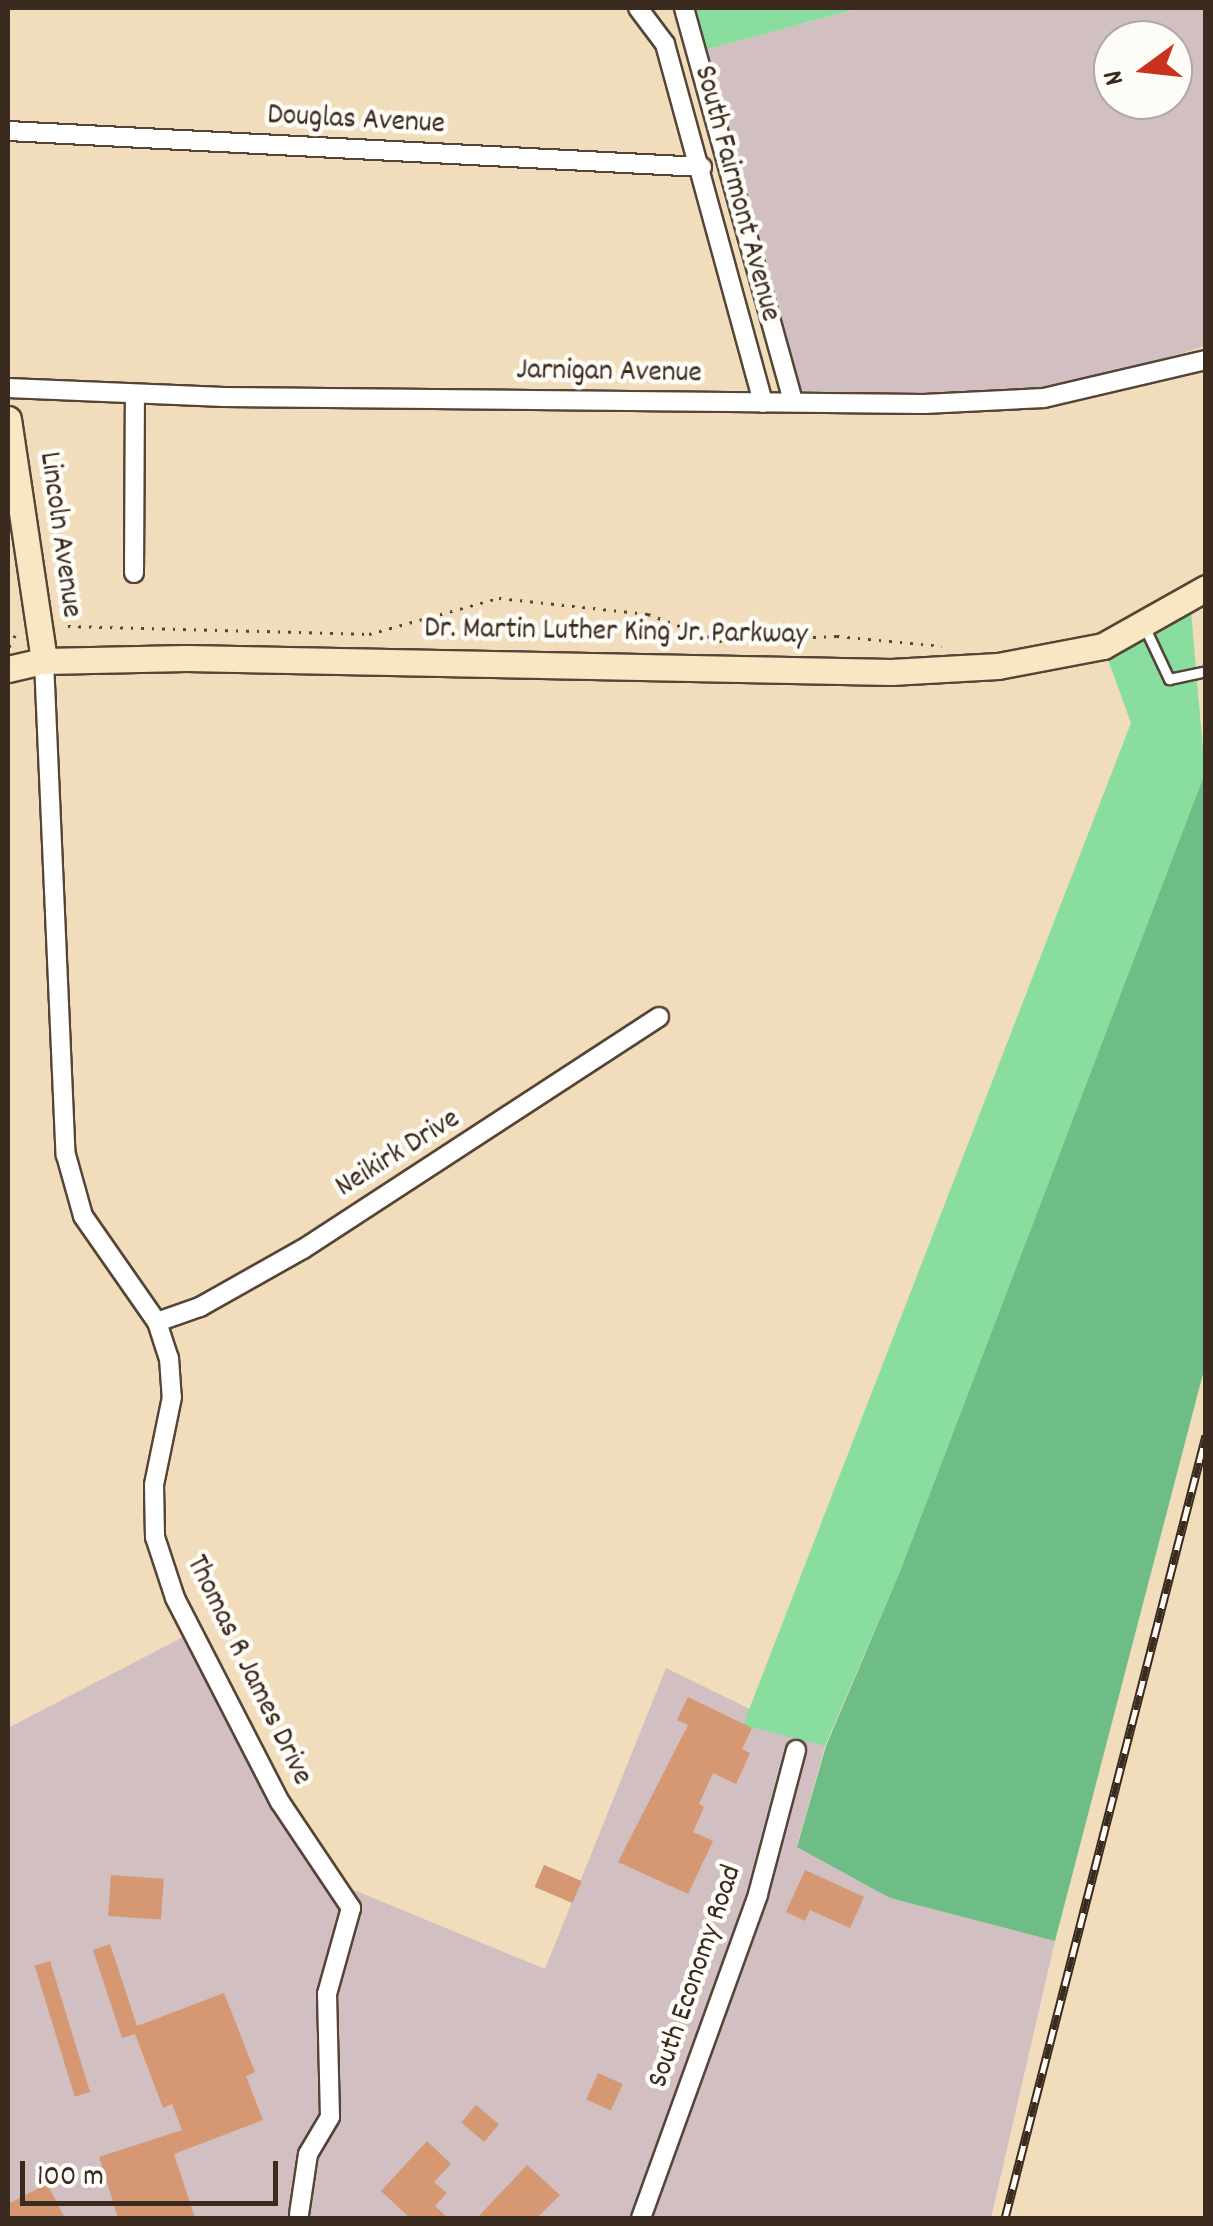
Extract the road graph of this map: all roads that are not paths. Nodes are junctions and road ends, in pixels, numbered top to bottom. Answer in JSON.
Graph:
{"nodes":[{"id":1,"x":638,"y":8,"type":"edge"},
{"id":2,"x":684,"y":8,"type":"edge"},
{"id":3,"x":8,"y":131,"type":"edge"},
{"id":4,"x":702,"y":168,"type":"junction"},
{"id":5,"x":1206,"y":360,"type":"edge"},
{"id":6,"x":8,"y":388,"type":"edge"},
{"id":7,"x":135,"y":395,"type":"junction"},
{"id":8,"x":793,"y":402,"type":"junction"},
{"id":9,"x":763,"y":403,"type":"junction"},
{"id":10,"x":8,"y":419,"type":"edge"},
{"id":11,"x":134,"y":573,"type":"dead end"},
{"id":12,"x":1206,"y":588,"type":"edge"},
{"id":13,"x":1144,"y":625,"type":"junction"},
{"id":14,"x":44,"y":661,"type":"junction"},
{"id":15,"x":8,"y":670,"type":"edge"},
{"id":16,"x":1206,"y":671,"type":"edge"},
{"id":17,"x":659,"y":1017,"type":"dead end"},
{"id":18,"x":158,"y":1322,"type":"junction"},
{"id":19,"x":796,"y":1750,"type":"dead end"},
{"id":20,"x":297,"y":2217,"type":"edge"},
{"id":21,"x":641,"y":2218,"type":"edge"}],
"edges":[{"from":1,"to":4,"type":"street","name":"South Fairmont Avenue"},
{"from":2,"to":8,"type":"street"},
{"from":3,"to":4,"type":"street","name":"Douglas Avenue"},
{"from":4,"to":9,"type":"street","name":"South Fairmont Avenue"},
{"from":5,"to":8,"type":"street","name":"Jarnigan Avenue"},
{"from":6,"to":7,"type":"street","name":"Jarnigan Avenue"},
{"from":7,"to":9,"type":"street","name":"Jarnigan Avenue"},
{"from":7,"to":11,"type":"street"},
{"from":8,"to":9,"type":"street","name":"Jarnigan Avenue"},
{"from":10,"to":14,"type":"main road","name":"Lincoln Avenue"},
{"from":12,"to":13,"type":"main road","name":"Dr. Martin Luther King Jr. Parkway"},
{"from":13,"to":14,"type":"main road","name":"Dr. Martin Luther King Jr. Parkway"},
{"from":13,"to":16,"type":"lane"},
{"from":14,"to":15,"type":"main road","name":"Dr. Martin Luther King Jr. Parkway"},
{"from":14,"to":18,"type":"street","name":"Thomas R James Drive"},
{"from":17,"to":18,"type":"street","name":"Neikirk Drive"},
{"from":18,"to":20,"type":"street","name":"Thomas R James Drive"},
{"from":19,"to":21,"type":"street","name":"South Economy Road"}]}
